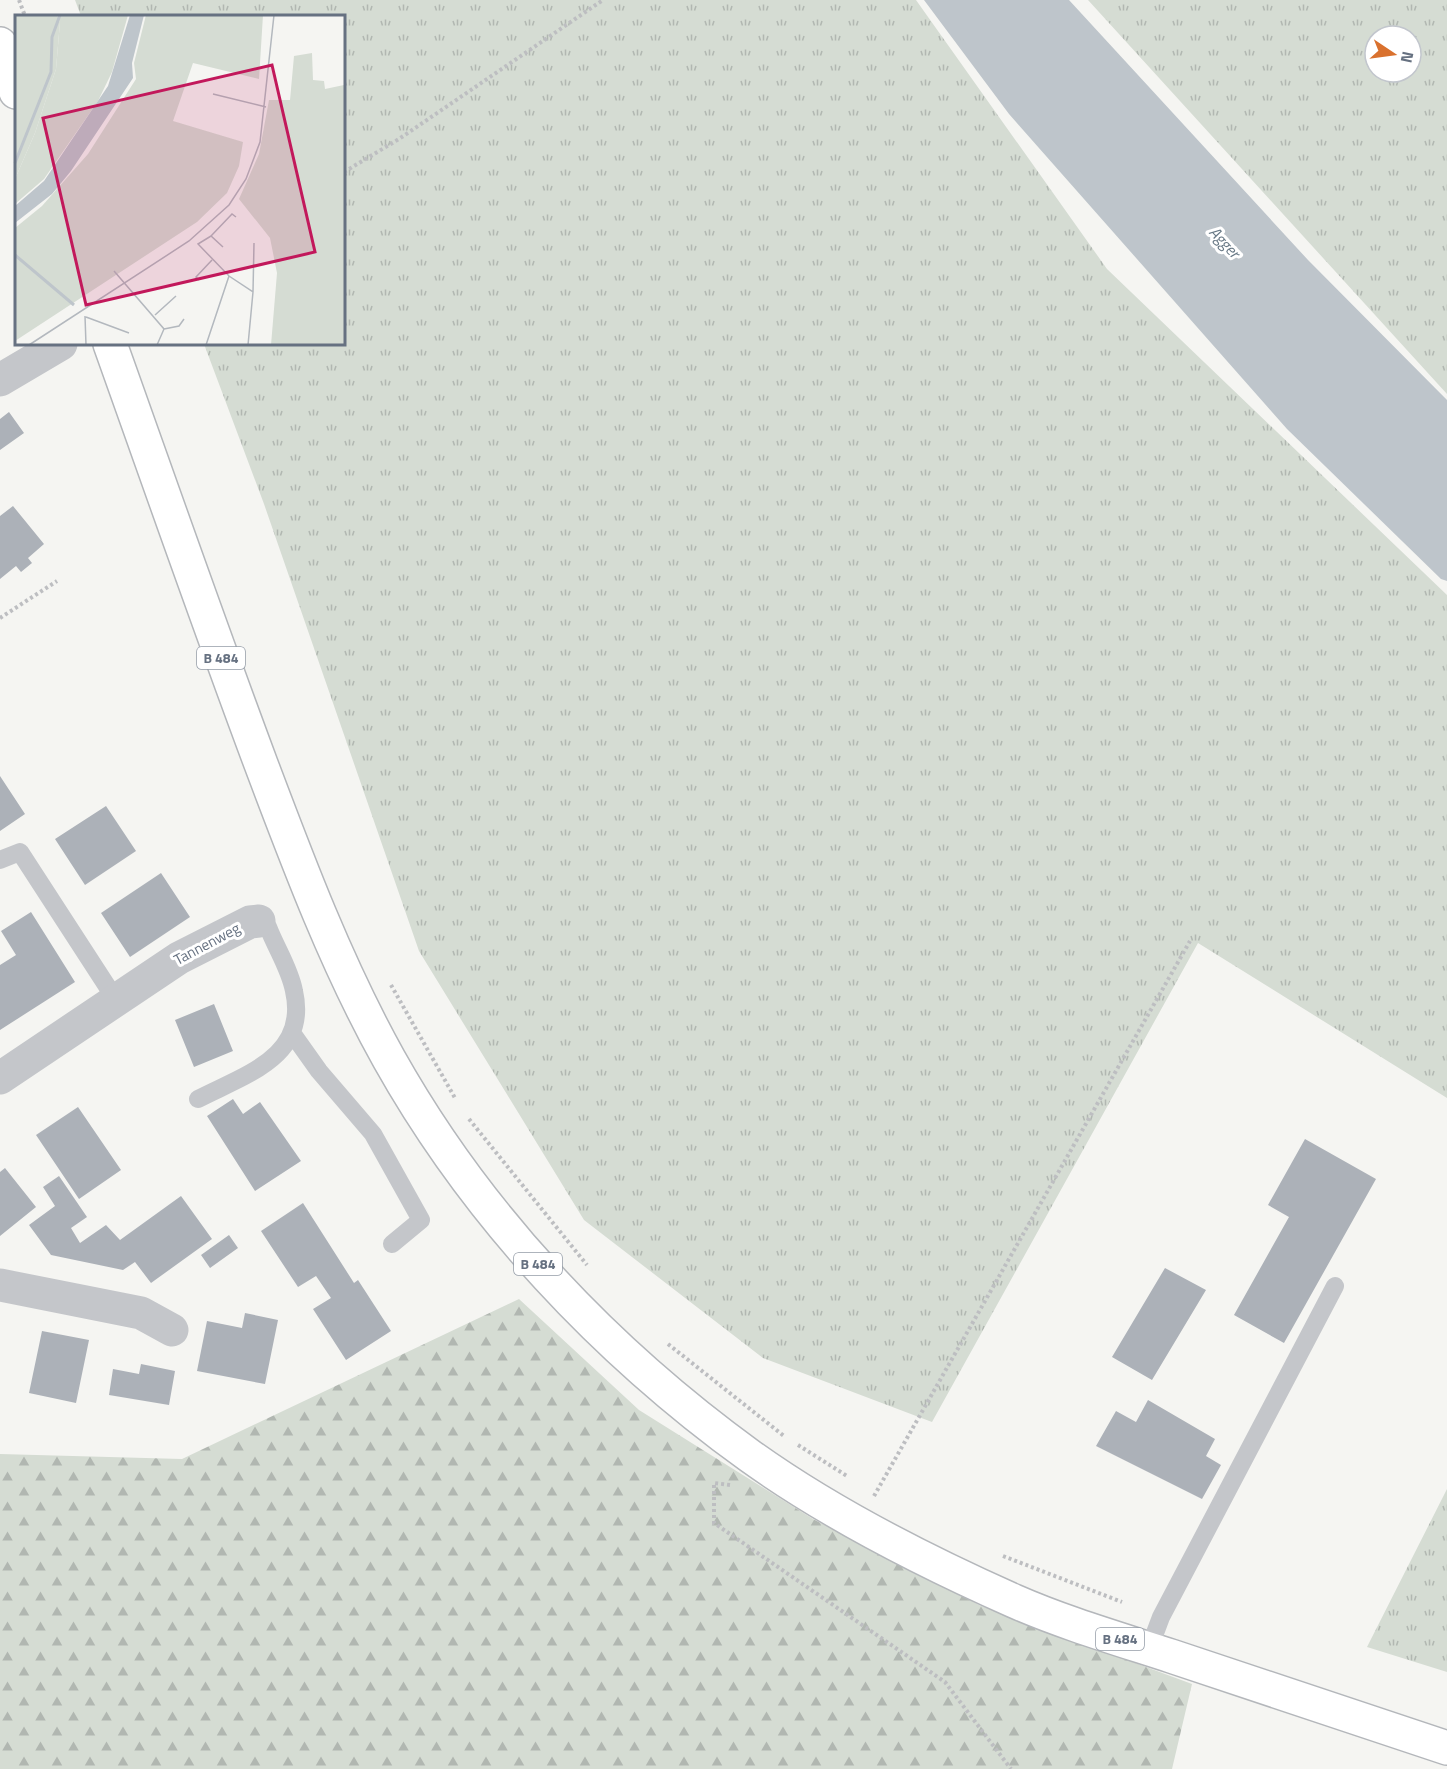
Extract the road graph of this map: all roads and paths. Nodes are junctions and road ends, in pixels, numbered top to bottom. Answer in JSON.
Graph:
{"nodes":[{"id":1,"x":19,"y":0,"type":"edge"},
{"id":2,"x":603,"y":0,"type":"edge"},
{"id":3,"x":25,"y":15,"type":"edge"},
{"id":4,"x":0,"y":44,"type":"edge"},
{"id":5,"x":15,"y":89,"type":"edge"},
{"id":6,"x":345,"y":171,"type":"edge"},
{"id":7,"x":59,"y":345,"type":"edge"},
{"id":8,"x":110,"y":345,"type":"edge"},
{"id":9,"x":0,"y":380,"type":"edge"},
{"id":10,"x":57,"y":581,"type":"dead end"},
{"id":11,"x":0,"y":618,"type":"edge"},
{"id":12,"x":0,"y":860,"type":"edge"},
{"id":13,"x":260,"y":921,"type":"joint"},
{"id":14,"x":1190,"y":941,"type":"dead end"},
{"id":15,"x":386,"y":976,"type":"dead end"},
{"id":16,"x":116,"y":1000,"type":"junction"},
{"id":17,"x":292,"y":1033,"type":"junction"},
{"id":18,"x":0,"y":1078,"type":"edge"},
{"id":19,"x":198,"y":1100,"type":"dead end"},
{"id":20,"x":456,"y":1100,"type":"dead end"},
{"id":21,"x":468,"y":1118,"type":"dead end"},
{"id":22,"x":392,"y":1244,"type":"dead end"},
{"id":23,"x":590,"y":1268,"type":"dead end"},
{"id":24,"x":0,"y":1285,"type":"edge"},
{"id":25,"x":1335,"y":1286,"type":"dead end"},
{"id":26,"x":172,"y":1330,"type":"dead end"},
{"id":27,"x":665,"y":1341,"type":"dead end"},
{"id":28,"x":856,"y":1481,"type":"dead end"},
{"id":29,"x":738,"y":1486,"type":"dead end"},
{"id":30,"x":866,"y":1487,"type":"dead end"},
{"id":31,"x":875,"y":1493,"type":"junction"},
{"id":32,"x":880,"y":1496,"type":"dead end"},
{"id":33,"x":859,"y":1523,"type":"junction"},
{"id":34,"x":1000,"y":1555,"type":"dead end"},
{"id":35,"x":1161,"y":1617,"type":"junction"},
{"id":36,"x":1149,"y":1649,"type":"junction"},
{"id":37,"x":1447,"y":1748,"type":"edge"},
{"id":38,"x":1011,"y":1769,"type":"edge"}],
"edges":[{"from":1,"to":3,"type":"path"},
{"from":2,"to":6,"type":"path"},
{"from":4,"to":5,"type":"main road"},
{"from":7,"to":9,"type":"street"},
{"from":8,"to":33,"type":"main road","number":"B 484"},
{"from":10,"to":11,"type":"path"},
{"from":12,"to":16,"type":"lane"},
{"from":13,"to":16,"type":"street","name":"Tannenweg"},
{"from":13,"to":17,"type":"lane","name":"Tannenweg"},
{"from":14,"to":31,"type":"path"},
{"from":15,"to":20,"type":"path"},
{"from":16,"to":18,"type":"street","name":"Tannenweg"},
{"from":17,"to":19,"type":"lane","name":"Tannenweg"},
{"from":17,"to":22,"type":"lane"},
{"from":21,"to":23,"type":"path"},
{"from":24,"to":26,"type":"street"},
{"from":25,"to":35,"type":"lane"},
{"from":27,"to":28,"type":"path"},
{"from":29,"to":38,"type":"path"},
{"from":30,"to":31,"type":"path"},
{"from":31,"to":32,"type":"path"},
{"from":31,"to":33,"type":"path"},
{"from":33,"to":36,"type":"main road","number":"B 484"},
{"from":34,"to":35,"type":"path"},
{"from":35,"to":36,"type":"lane"},
{"from":36,"to":37,"type":"main road","number":"B 484"}]}
